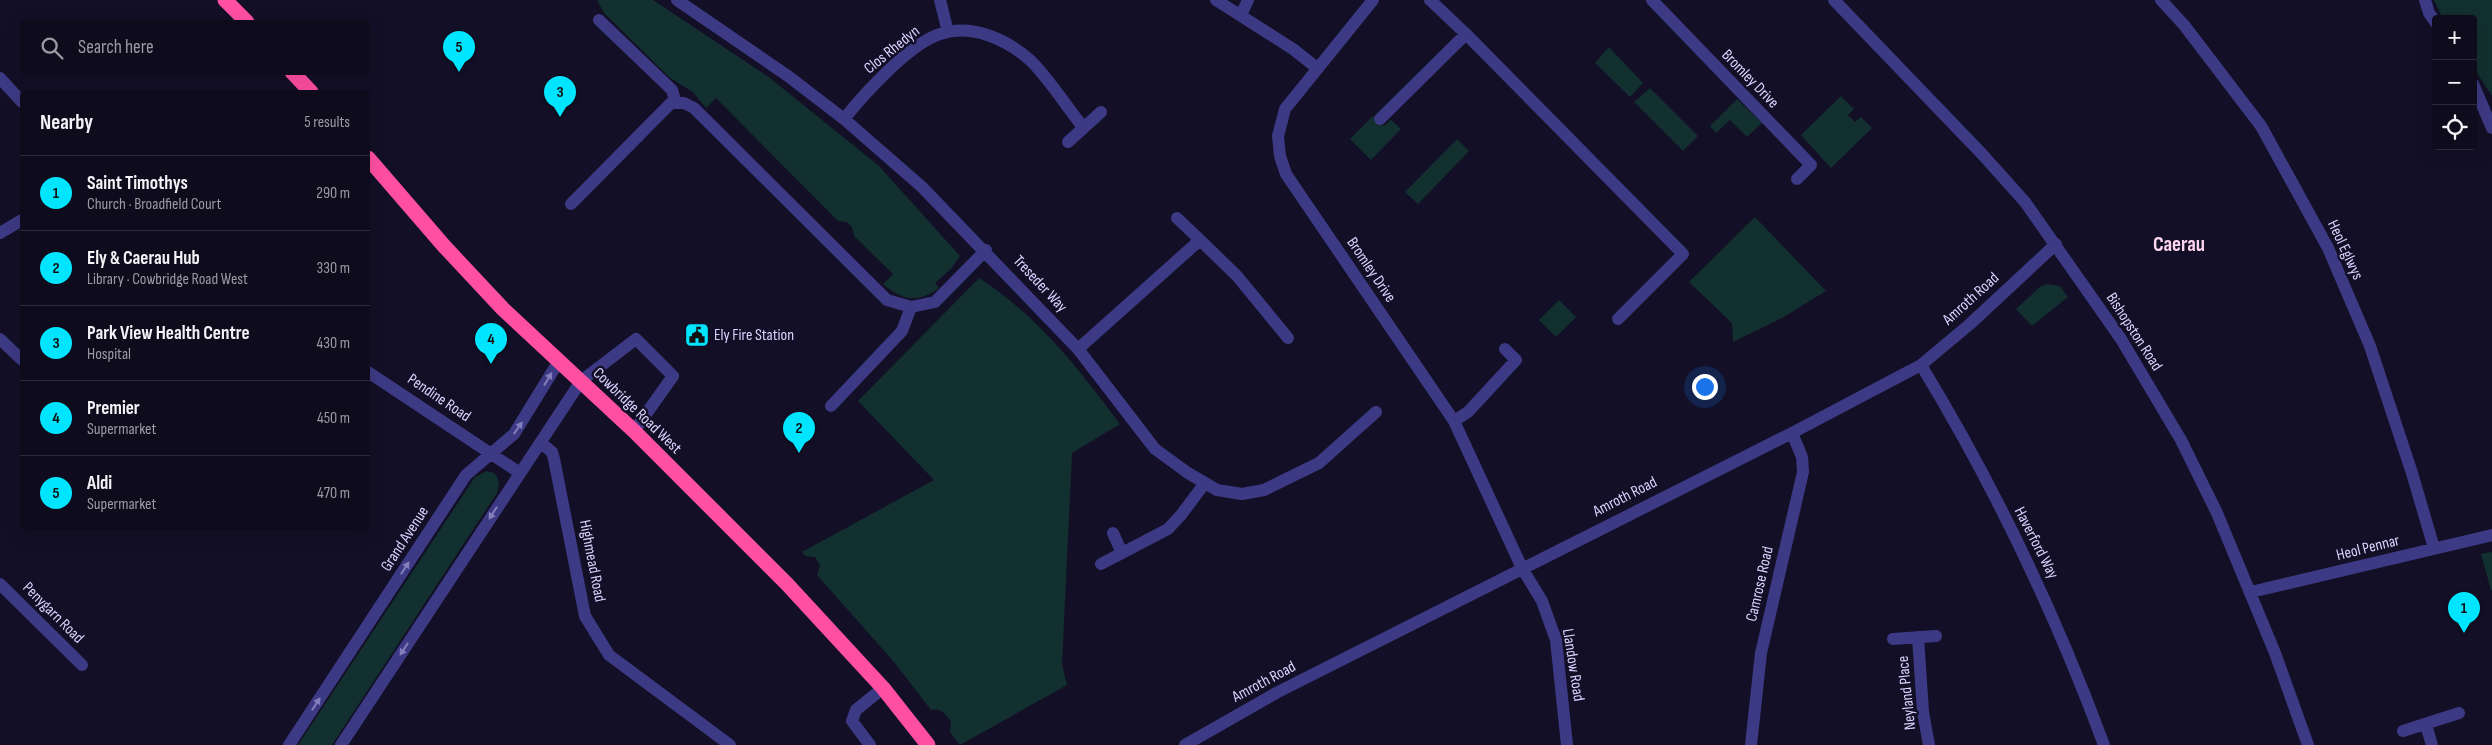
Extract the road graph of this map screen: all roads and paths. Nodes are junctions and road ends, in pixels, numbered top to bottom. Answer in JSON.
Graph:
{"nodes":[{"id":1,"x":225,"y":0,"type":"edge"},
{"id":2,"x":677,"y":0,"type":"edge"},
{"id":3,"x":940,"y":0,"type":"edge"},
{"id":4,"x":1216,"y":0,"type":"edge"},
{"id":5,"x":1248,"y":0,"type":"edge"},
{"id":6,"x":1373,"y":0,"type":"edge"},
{"id":7,"x":1430,"y":0,"type":"edge"},
{"id":8,"x":1652,"y":0,"type":"edge"},
{"id":9,"x":1834,"y":0,"type":"edge"},
{"id":10,"x":2161,"y":0,"type":"edge"},
{"id":11,"x":2426,"y":0,"type":"edge"},
{"id":12,"x":1241,"y":15,"type":"junction"},
{"id":13,"x":2432,"y":17,"type":"edge"},
{"id":14,"x":245,"y":20,"type":"edge"},
{"id":15,"x":598,"y":20,"type":"dead end"},
{"id":16,"x":948,"y":32,"type":"junction"},
{"id":17,"x":1466,"y":34,"type":"junction"},
{"id":18,"x":1317,"y":68,"type":"junction"},
{"id":19,"x":295,"y":75,"type":"edge"},
{"id":20,"x":0,"y":78,"type":"edge"},
{"id":21,"x":2477,"y":84,"type":"edge"},
{"id":22,"x":309,"y":90,"type":"edge"},
{"id":23,"x":2477,"y":93,"type":"edge"},
{"id":24,"x":20,"y":100,"type":"edge"},
{"id":25,"x":676,"y":102,"type":"junction"},
{"id":26,"x":2492,"y":104,"type":"edge"},
{"id":27,"x":1101,"y":112,"type":"dead end"},
{"id":28,"x":844,"y":119,"type":"junction"},
{"id":29,"x":1380,"y":119,"type":"dead end"},
{"id":30,"x":1083,"y":127,"type":"junction"},
{"id":31,"x":2492,"y":128,"type":"edge"},
{"id":32,"x":1068,"y":142,"type":"dead end"},
{"id":33,"x":370,"y":160,"type":"edge"},
{"id":34,"x":1797,"y":179,"type":"dead end"},
{"id":35,"x":571,"y":204,"type":"dead end"},
{"id":36,"x":1178,"y":218,"type":"dead end"},
{"id":37,"x":20,"y":221,"type":"edge"},
{"id":38,"x":0,"y":233,"type":"edge"},
{"id":39,"x":1200,"y":240,"type":"junction"},
{"id":40,"x":2056,"y":244,"type":"junction"},
{"id":41,"x":986,"y":250,"type":"junction"},
{"id":42,"x":911,"y":307,"type":"junction"},
{"id":43,"x":1618,"y":319,"type":"dead end"},
{"id":44,"x":1288,"y":338,"type":"dead end"},
{"id":45,"x":0,"y":339,"type":"edge"},
{"id":46,"x":1078,"y":349,"type":"junction"},
{"id":47,"x":1506,"y":349,"type":"dead end"},
{"id":48,"x":20,"y":358,"type":"edge"},
{"id":49,"x":559,"y":361,"type":"junction"},
{"id":50,"x":1921,"y":364,"type":"junction"},
{"id":51,"x":370,"y":373,"type":"edge"},
{"id":52,"x":581,"y":381,"type":"junction"},
{"id":53,"x":831,"y":406,"type":"dead end"},
{"id":54,"x":1376,"y":412,"type":"dead end"},
{"id":55,"x":1454,"y":421,"type":"junction"},
{"id":56,"x":634,"y":431,"type":"junction"},
{"id":57,"x":1792,"y":432,"type":"junction"},
{"id":58,"x":540,"y":443,"type":"junction"},
{"id":59,"x":492,"y":452,"type":"junction"},
{"id":60,"x":520,"y":472,"type":"junction"},
{"id":61,"x":1205,"y":483,"type":"junction"},
{"id":62,"x":1113,"y":533,"type":"dead end"},
{"id":63,"x":2492,"y":535,"type":"edge"},
{"id":64,"x":2434,"y":548,"type":"junction"},
{"id":65,"x":1122,"y":553,"type":"junction"},
{"id":66,"x":1101,"y":564,"type":"dead end"},
{"id":67,"x":1522,"y":568,"type":"junction"},
{"id":68,"x":0,"y":584,"type":"edge"},
{"id":69,"x":2251,"y":592,"type":"junction"},
{"id":70,"x":1936,"y":636,"type":"dead end"},
{"id":71,"x":1918,"y":637,"type":"junction"},
{"id":72,"x":1893,"y":639,"type":"dead end"},
{"id":73,"x":82,"y":665,"type":"dead end"},
{"id":74,"x":883,"y":688,"type":"junction"},
{"id":75,"x":2459,"y":713,"type":"dead end"},
{"id":76,"x":2426,"y":724,"type":"junction"},
{"id":77,"x":2403,"y":731,"type":"dead end"},
{"id":78,"x":1188,"y":744,"type":"edge"},
{"id":79,"x":289,"y":745,"type":"edge"},
{"id":80,"x":341,"y":745,"type":"edge"},
{"id":81,"x":730,"y":745,"type":"edge"},
{"id":82,"x":870,"y":745,"type":"edge"},
{"id":83,"x":928,"y":745,"type":"edge"},
{"id":84,"x":1566,"y":745,"type":"edge"},
{"id":85,"x":1751,"y":745,"type":"edge"},
{"id":86,"x":1929,"y":745,"type":"edge"},
{"id":87,"x":2104,"y":745,"type":"edge"},
{"id":88,"x":2308,"y":745,"type":"edge"},
{"id":89,"x":2432,"y":745,"type":"edge"}],
"edges":[{"from":1,"to":14,"type":"highway"},
{"from":2,"to":28,"type":"street","name":"Treseder Way"},
{"from":3,"to":16,"type":"street"},
{"from":4,"to":12,"type":"street"},
{"from":5,"to":12,"type":"street"},
{"from":6,"to":18,"type":"street","name":"Bromley Drive"},
{"from":7,"to":17,"type":"street"},
{"from":8,"to":34,"type":"street","name":"Bromley Drive"},
{"from":9,"to":40,"type":"street","name":"Bishopston Road"},
{"from":10,"to":64,"type":"street","name":"Heol Eglwys"},
{"from":11,"to":13,"type":"street"},
{"from":12,"to":18,"type":"street"},
{"from":15,"to":25,"type":"street"},
{"from":16,"to":28,"type":"street","name":"Clos Rhedyn"},
{"from":16,"to":30,"type":"street","name":"Clos Rhedyn"},
{"from":17,"to":29,"type":"street"},
{"from":17,"to":43,"type":"street"},
{"from":18,"to":55,"type":"street","name":"Bromley Drive"},
{"from":19,"to":22,"type":"highway"},
{"from":20,"to":24,"type":"street"},
{"from":21,"to":26,"type":"street"},
{"from":23,"to":31,"type":"street"},
{"from":25,"to":35,"type":"street"},
{"from":25,"to":42,"type":"street"},
{"from":27,"to":30,"type":"street"},
{"from":28,"to":41,"type":"street","name":"Treseder Way"},
{"from":30,"to":32,"type":"street"},
{"from":33,"to":49,"type":"highway","name":"Cowbridge Road West"},
{"from":36,"to":39,"type":"street"},
{"from":37,"to":38,"type":"street"},
{"from":39,"to":44,"type":"street"},
{"from":39,"to":46,"type":"street"},
{"from":40,"to":50,"type":"street","name":"Amroth Road"},
{"from":40,"to":69,"type":"street","name":"Bishopston Road"},
{"from":41,"to":42,"type":"street"},
{"from":41,"to":46,"type":"street","name":"Treseder Way"},
{"from":42,"to":53,"type":"street"},
{"from":45,"to":48,"type":"street"},
{"from":46,"to":61,"type":"street","name":"Treseder Way"},
{"from":47,"to":55,"type":"street"},
{"from":49,"to":52,"type":"highway","name":"Cowbridge Road West"},
{"from":59,"to":49,"type":"street","name":"Grand Avenue","one_way":true},
{"from":50,"to":57,"type":"street","name":"Amroth Road"},
{"from":50,"to":87,"type":"street","name":"Haverford Way"},
{"from":51,"to":59,"type":"street","name":"Pendine Road"},
{"from":52,"to":56,"type":"highway","name":"Cowbridge Road West"},
{"from":52,"to":56,"type":"street"},
{"from":52,"to":58,"type":"street"},
{"from":54,"to":61,"type":"street","name":"Treseder Way"},
{"from":55,"to":67,"type":"street","name":"Bromley Drive"},
{"from":56,"to":74,"type":"highway","name":"Cowbridge Road West"},
{"from":57,"to":67,"type":"street","name":"Amroth Road"},
{"from":57,"to":85,"type":"street","name":"Camrose Road"},
{"from":58,"to":60,"type":"street"},
{"from":58,"to":81,"type":"street","name":"Highmead Road"},
{"from":59,"to":60,"type":"street","name":"Pendine Road"},
{"from":79,"to":59,"type":"street","name":"Grand Avenue","one_way":true},
{"from":60,"to":80,"type":"street","one_way":true},
{"from":61,"to":65,"type":"street"},
{"from":62,"to":65,"type":"street"},
{"from":63,"to":64,"type":"street","name":"Heol Pennar"},
{"from":64,"to":69,"type":"street","name":"Heol Pennar"},
{"from":65,"to":66,"type":"street"},
{"from":67,"to":78,"type":"street","name":"Amroth Road"},
{"from":67,"to":84,"type":"street","name":"Llandow Road"},
{"from":68,"to":73,"type":"street","name":"Penygarn Road"},
{"from":69,"to":88,"type":"street","name":"Bishopston Road"},
{"from":70,"to":71,"type":"street","name":"Neyland Place"},
{"from":71,"to":72,"type":"street","name":"Neyland Place"},
{"from":71,"to":86,"type":"street","name":"Neyland Place"},
{"from":74,"to":82,"type":"street"},
{"from":74,"to":83,"type":"highway","name":"Cowbridge Road West"},
{"from":75,"to":76,"type":"street"},
{"from":76,"to":77,"type":"street"},
{"from":76,"to":89,"type":"street"}]}
